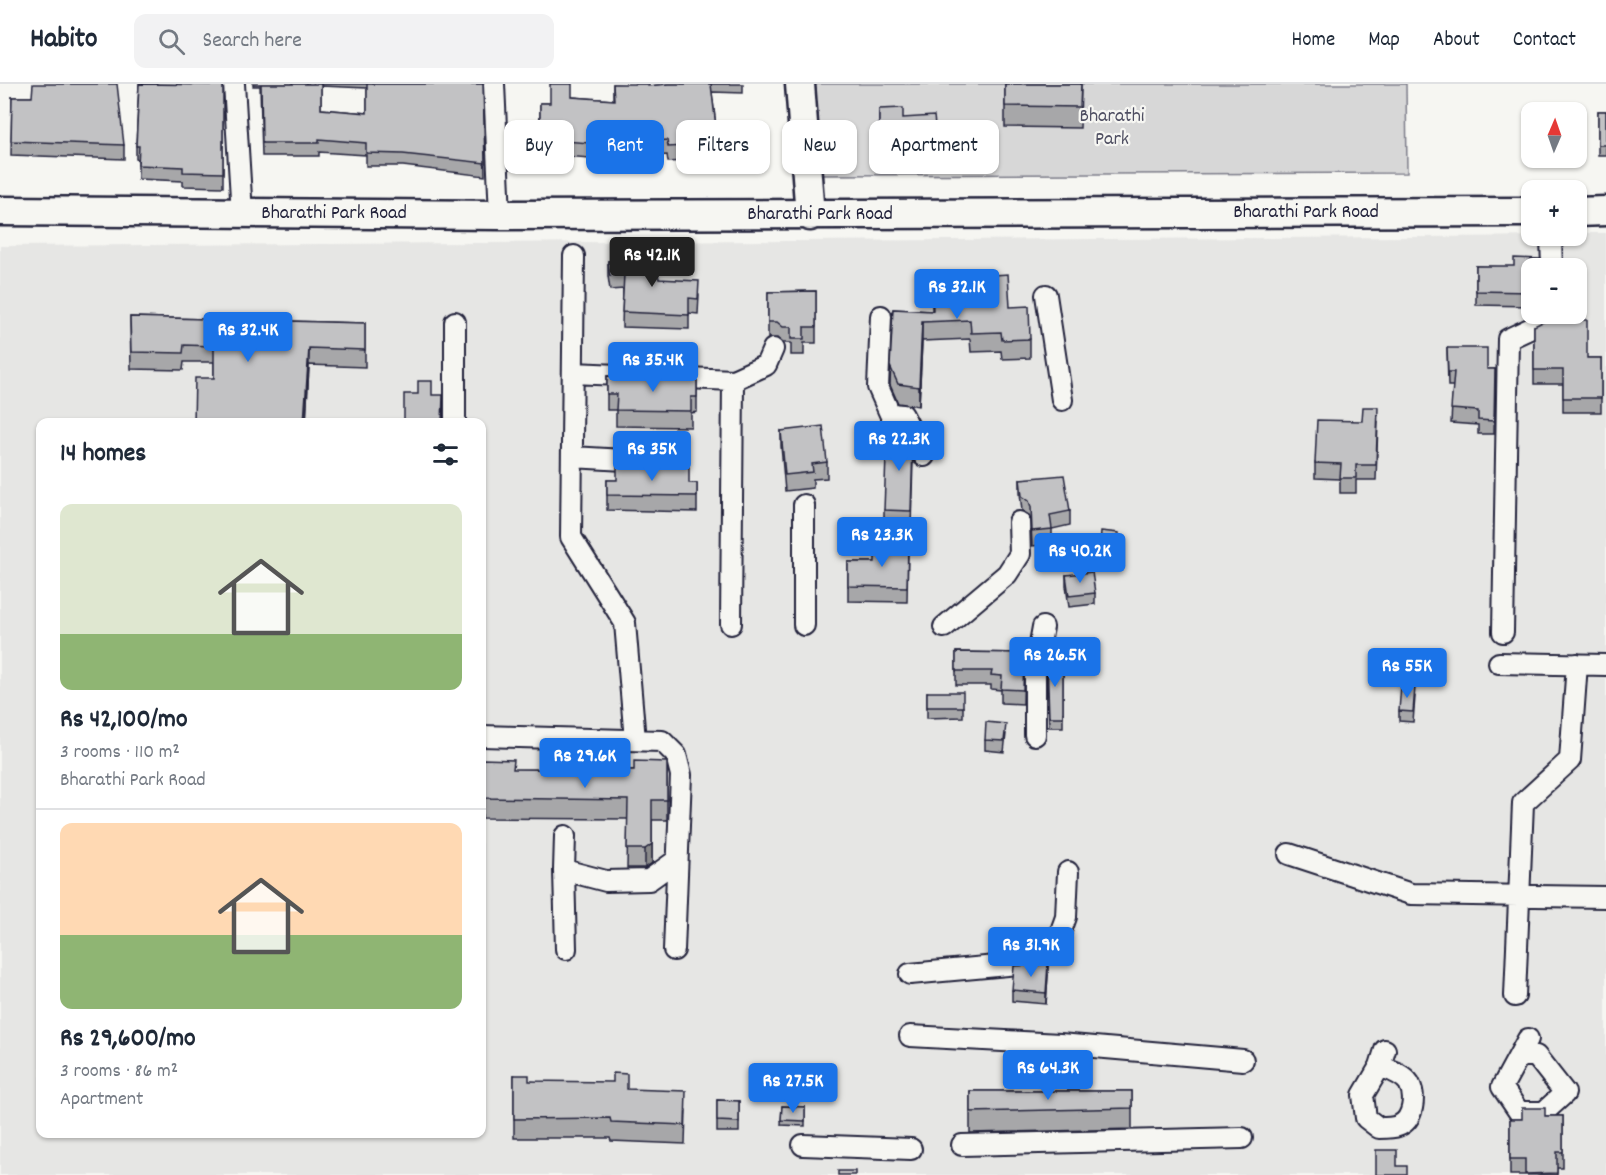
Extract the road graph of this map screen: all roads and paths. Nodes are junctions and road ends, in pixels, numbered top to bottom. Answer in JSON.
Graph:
{"nodes":[{"id":1,"x":234,"y":84,"type":"edge"},
{"id":2,"x":494,"y":84,"type":"edge"},
{"id":3,"x":800,"y":84,"type":"edge"},
{"id":4,"x":0,"y":210,"type":"edge"},
{"id":5,"x":1521,"y":212,"type":"edge"},
{"id":6,"x":1587,"y":212,"type":"edge"},
{"id":7,"x":1606,"y":212,"type":"edge"},
{"id":8,"x":242,"y":214,"type":"junction"},
{"id":9,"x":500,"y":215,"type":"junction"},
{"id":10,"x":810,"y":216,"type":"junction"},
{"id":11,"x":574,"y":256,"type":"dead end"},
{"id":12,"x":1046,"y":295,"type":"dead end"},
{"id":13,"x":881,"y":316,"type":"dead end"},
{"id":14,"x":455,"y":322,"type":"dead end"},
{"id":15,"x":1540,"y":324,"type":"edge"},
{"id":16,"x":773,"y":349,"type":"dead end"},
{"id":17,"x":573,"y":374,"type":"junction"},
{"id":18,"x":733,"y":380,"type":"junction"},
{"id":19,"x":1062,"y":400,"type":"dead end"},
{"id":20,"x":455,"y":418,"type":"edge"},
{"id":21,"x":924,"y":456,"type":"dead end"},
{"id":22,"x":572,"y":458,"type":"junction"},
{"id":23,"x":677,"y":463,"type":"dead end"},
{"id":24,"x":804,"y":505,"type":"dead end"},
{"id":25,"x":1019,"y":522,"type":"dead end"},
{"id":26,"x":731,"y":624,"type":"dead end"},
{"id":27,"x":804,"y":625,"type":"dead end"},
{"id":28,"x":944,"y":627,"type":"dead end"},
{"id":29,"x":1043,"y":627,"type":"dead end"},
{"id":30,"x":1503,"y":633,"type":"dead end"},
{"id":31,"x":1499,"y":663,"type":"dead end"},
{"id":32,"x":1577,"y":664,"type":"junction"},
{"id":33,"x":1606,"y":665,"type":"edge"},
{"id":34,"x":1035,"y":735,"type":"dead end"},
{"id":35,"x":486,"y":736,"type":"edge"},
{"id":36,"x":635,"y":740,"type":"junction"},
{"id":37,"x":565,"y":836,"type":"dead end"},
{"id":38,"x":1289,"y":854,"type":"dead end"},
{"id":39,"x":677,"y":860,"type":"junction"},
{"id":40,"x":564,"y":870,"type":"junction"},
{"id":41,"x":1068,"y":872,"type":"dead end"},
{"id":42,"x":1519,"y":896,"type":"junction"},
{"id":43,"x":1606,"y":897,"type":"edge"},
{"id":44,"x":566,"y":949,"type":"dead end"},
{"id":45,"x":674,"y":950,"type":"dead end"},
{"id":46,"x":910,"y":974,"type":"dead end"},
{"id":47,"x":1515,"y":996,"type":"dead end"},
{"id":48,"x":910,"y":1036,"type":"dead end"},
{"id":49,"x":1243,"y":1060,"type":"dead end"},
{"id":50,"x":1242,"y":1138,"type":"dead end"},
{"id":51,"x":803,"y":1145,"type":"dead end"},
{"id":52,"x":962,"y":1145,"type":"dead end"},
{"id":53,"x":911,"y":1149,"type":"dead end"}],
"edges":[{"from":1,"to":8,"type":"street"},
{"from":2,"to":9,"type":"street"},
{"from":3,"to":10,"type":"main road"},
{"from":4,"to":8,"type":"main road","name":"Bharathi Park Road"},
{"from":5,"to":10,"type":"main road","name":"Bharathi Park Road"},
{"from":6,"to":7,"type":"main road"},
{"from":8,"to":9,"type":"main road","name":"Bharathi Park Road"},
{"from":9,"to":10,"type":"main road","name":"Bharathi Park Road"},
{"from":11,"to":17,"type":"street"},
{"from":12,"to":19,"type":"street"},
{"from":13,"to":21,"type":"street"},
{"from":14,"to":20,"type":"street"},
{"from":15,"to":30,"type":"street"},
{"from":16,"to":18,"type":"street"},
{"from":17,"to":18,"type":"street"},
{"from":17,"to":22,"type":"street"},
{"from":18,"to":26,"type":"street"},
{"from":22,"to":23,"type":"street"},
{"from":22,"to":36,"type":"street"},
{"from":24,"to":27,"type":"street"},
{"from":25,"to":28,"type":"street"},
{"from":29,"to":34,"type":"street"},
{"from":31,"to":32,"type":"street"},
{"from":32,"to":33,"type":"street"},
{"from":32,"to":42,"type":"street"},
{"from":35,"to":36,"type":"street"},
{"from":36,"to":39,"type":"street"},
{"from":37,"to":40,"type":"street"},
{"from":38,"to":42,"type":"street"},
{"from":39,"to":40,"type":"street"},
{"from":39,"to":45,"type":"street"},
{"from":40,"to":44,"type":"street"},
{"from":41,"to":46,"type":"street"},
{"from":42,"to":43,"type":"street"},
{"from":42,"to":47,"type":"street"},
{"from":48,"to":49,"type":"street"},
{"from":50,"to":52,"type":"street"},
{"from":51,"to":53,"type":"street"}]}
